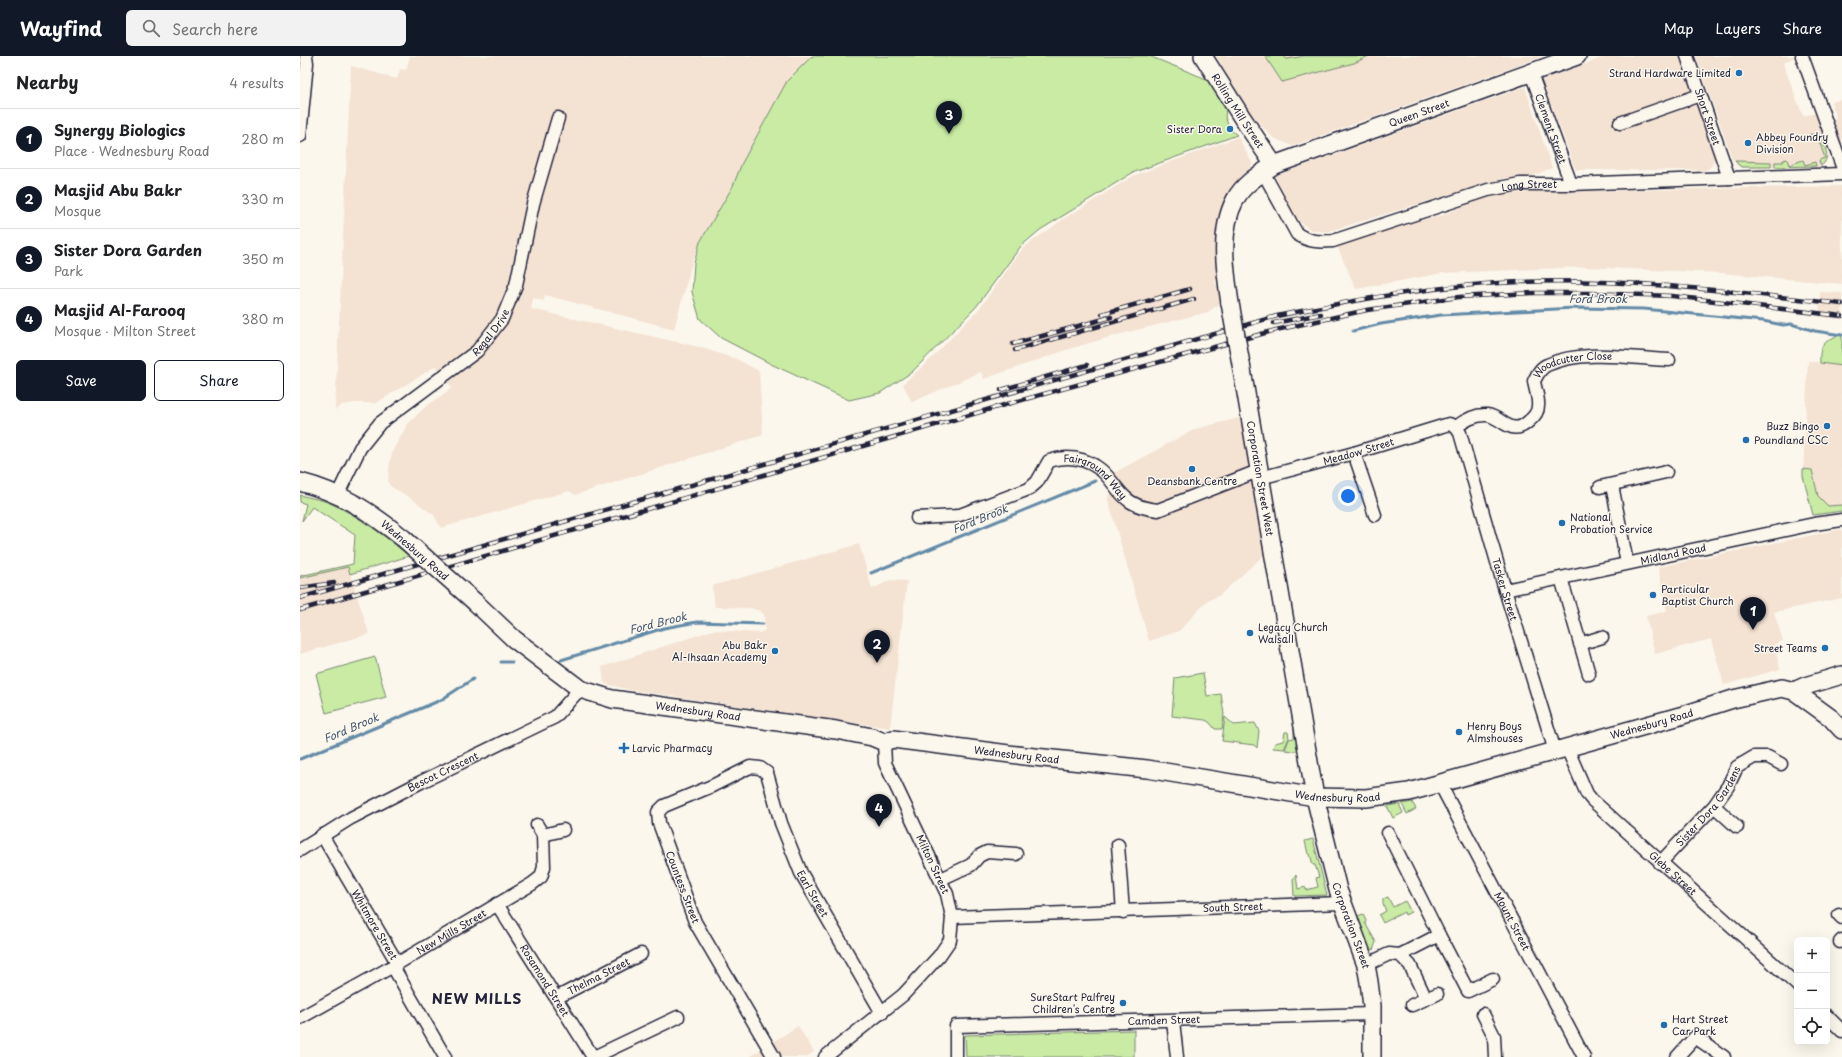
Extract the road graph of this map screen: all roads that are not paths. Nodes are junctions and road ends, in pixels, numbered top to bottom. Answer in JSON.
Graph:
{"nodes":[{"id":1,"x":306,"y":56,"type":"edge"},
{"id":2,"x":1203,"y":56,"type":"edge"},
{"id":3,"x":1577,"y":56,"type":"edge"},
{"id":4,"x":1687,"y":56,"type":"edge"},
{"id":5,"x":1802,"y":56,"type":"edge"},
{"id":6,"x":1531,"y":73,"type":"junction"},
{"id":7,"x":1700,"y":95,"type":"junction"},
{"id":8,"x":302,"y":111,"type":"edge"},
{"id":9,"x":558,"y":118,"type":"dead end"},
{"id":10,"x":1620,"y":123,"type":"dead end"},
{"id":11,"x":300,"y":136,"type":"edge"},
{"id":12,"x":1842,"y":166,"type":"edge"},
{"id":13,"x":1269,"y":169,"type":"junction"},
{"id":14,"x":1842,"y":174,"type":"edge"},
{"id":15,"x":1729,"y":178,"type":"junction"},
{"id":16,"x":1571,"y":184,"type":"junction"},
{"id":17,"x":1668,"y":360,"type":"dead end"},
{"id":18,"x":1456,"y":427,"type":"junction"},
{"id":19,"x":1354,"y":453,"type":"junction"},
{"id":20,"x":1666,"y":472,"type":"dead end"},
{"id":21,"x":1259,"y":475,"type":"junction"},
{"id":22,"x":300,"y":482,"type":"edge"},
{"id":23,"x":338,"y":494,"type":"junction"},
{"id":24,"x":1375,"y":515,"type":"dead end"},
{"id":25,"x":917,"y":518,"type":"dead end"},
{"id":26,"x":1842,"y":520,"type":"edge"},
{"id":27,"x":1627,"y":563,"type":"junction"},
{"id":28,"x":1561,"y":578,"type":"junction"},
{"id":29,"x":1505,"y":590,"type":"junction"},
{"id":30,"x":1602,"y":637,"type":"dead end"},
{"id":31,"x":1580,"y":644,"type":"junction"},
{"id":32,"x":1589,"y":674,"type":"dead end"},
{"id":33,"x":1842,"y":675,"type":"edge"},
{"id":34,"x":580,"y":688,"type":"junction"},
{"id":35,"x":1794,"y":691,"type":"junction"},
{"id":36,"x":1842,"y":730,"type":"edge"},
{"id":37,"x":884,"y":742,"type":"junction"},
{"id":38,"x":1561,"y":749,"type":"junction"},
{"id":39,"x":1781,"y":764,"type":"dead end"},
{"id":40,"x":760,"y":768,"type":"joint"},
{"id":41,"x":1440,"y":784,"type":"junction"},
{"id":42,"x":1315,"y":797,"type":"junction"},
{"id":43,"x":1714,"y":806,"type":"junction"},
{"id":44,"x":1737,"y":827,"type":"dead end"},
{"id":45,"x":563,"y":830,"type":"dead end"},
{"id":46,"x":1388,"y":833,"type":"dead end"},
{"id":47,"x":322,"y":836,"type":"junction"},
{"id":48,"x":1118,"y":845,"type":"dead end"},
{"id":49,"x":300,"y":850,"type":"edge"},
{"id":50,"x":1016,"y":854,"type":"dead end"},
{"id":51,"x":1660,"y":863,"type":"junction"},
{"id":52,"x":941,"y":878,"type":"junction"},
{"id":53,"x":1342,"y":902,"type":"junction"},
{"id":54,"x":496,"y":904,"type":"junction"},
{"id":55,"x":1123,"y":912,"type":"junction"},
{"id":56,"x":952,"y":917,"type":"junction"},
{"id":57,"x":1439,"y":935,"type":"junction"},
{"id":58,"x":641,"y":954,"type":"dead end"},
{"id":59,"x":1400,"y":955,"type":"junction"},
{"id":60,"x":395,"y":965,"type":"junction"},
{"id":61,"x":1366,"y":965,"type":"junction"},
{"id":62,"x":1493,"y":979,"type":"dead end"},
{"id":63,"x":1794,"y":982,"type":"edge"},
{"id":64,"x":1437,"y":994,"type":"dead end"},
{"id":65,"x":556,"y":998,"type":"junction"},
{"id":66,"x":1426,"y":999,"type":"junction"},
{"id":67,"x":1412,"y":1005,"type":"dead end"},
{"id":68,"x":882,"y":1013,"type":"junction"},
{"id":69,"x":1372,"y":1014,"type":"junction"},
{"id":70,"x":1483,"y":1014,"type":"dead end"},
{"id":71,"x":678,"y":1017,"type":"dead end"},
{"id":72,"x":300,"y":1018,"type":"edge"},
{"id":73,"x":1830,"y":1019,"type":"edge"},
{"id":74,"x":1173,"y":1021,"type":"junction"},
{"id":75,"x":1842,"y":1031,"type":"edge"},
{"id":76,"x":445,"y":1057,"type":"edge"},
{"id":77,"x":594,"y":1057,"type":"edge"},
{"id":78,"x":774,"y":1057,"type":"edge"},
{"id":79,"x":825,"y":1057,"type":"edge"},
{"id":80,"x":956,"y":1057,"type":"edge"},
{"id":81,"x":1176,"y":1057,"type":"edge"},
{"id":82,"x":1372,"y":1057,"type":"edge"},
{"id":83,"x":1495,"y":1057,"type":"edge"},
{"id":84,"x":1584,"y":1057,"type":"edge"},
{"id":85,"x":1677,"y":1057,"type":"edge"},
{"id":86,"x":1724,"y":1057,"type":"edge"}],
"edges":[{"from":1,"to":8,"type":"street"},
{"from":2,"to":13,"type":"street","name":"Rolling Mill Street"},
{"from":3,"to":6,"type":"street","name":"Queen Street"},
{"from":4,"to":7,"type":"street","name":"Short Street"},
{"from":5,"to":12,"type":"street"},
{"from":6,"to":13,"type":"street","name":"Queen Street"},
{"from":6,"to":16,"type":"street","name":"Clement Street"},
{"from":7,"to":10,"type":"street"},
{"from":7,"to":15,"type":"street","name":"Short Street"},
{"from":8,"to":11,"type":"street"},
{"from":9,"to":23,"type":"street","name":"Regal Drive"},
{"from":13,"to":16,"type":"street","name":"Long Street"},
{"from":13,"to":21,"type":"street","name":"Corporation Street West","bridge":true},
{"from":14,"to":15,"type":"street","name":"Long Street"},
{"from":15,"to":16,"type":"street","name":"Long Street"},
{"from":17,"to":18,"type":"street","name":"Woodcutter Close"},
{"from":18,"to":19,"type":"street","name":"Meadow Street"},
{"from":18,"to":29,"type":"street","name":"Tasker Street"},
{"from":19,"to":21,"type":"street","name":"Meadow Street"},
{"from":19,"to":24,"type":"street"},
{"from":20,"to":27,"type":"street"},
{"from":21,"to":25,"type":"street","name":"Fairground Way"},
{"from":21,"to":42,"type":"street","name":"Corporation Street West"},
{"from":22,"to":23,"type":"street","name":"Wednesbury Road"},
{"from":23,"to":34,"type":"street","name":"Wednesbury Road","bridge":true},
{"from":26,"to":27,"type":"street","name":"Midland Road"},
{"from":27,"to":28,"type":"street","name":"Midland Road"},
{"from":28,"to":29,"type":"street","name":"Midland Road"},
{"from":28,"to":31,"type":"street"},
{"from":29,"to":38,"type":"street","name":"Tasker Street"},
{"from":30,"to":31,"type":"street"},
{"from":31,"to":32,"type":"street"},
{"from":33,"to":35,"type":"street"},
{"from":34,"to":37,"type":"street","name":"Wednesbury Road"},
{"from":34,"to":47,"type":"street","name":"Bescot Crescent"},
{"from":35,"to":36,"type":"street"},
{"from":35,"to":38,"type":"street","name":"Wednesbury Road"},
{"from":37,"to":42,"type":"street","name":"Wednesbury Road"},
{"from":37,"to":52,"type":"street","name":"Milton Street"},
{"from":38,"to":41,"type":"street","name":"Wednesbury Road"},
{"from":38,"to":51,"type":"street","name":"Glebe Street"},
{"from":39,"to":43,"type":"street","name":"Sister Dora Gardens"},
{"from":40,"to":68,"type":"street","name":"Earl Street"},
{"from":40,"to":78,"type":"street","name":"Countess Street"},
{"from":41,"to":42,"type":"street","name":"Wednesbury Road"},
{"from":41,"to":84,"type":"street","name":"Mount Street"},
{"from":42,"to":53,"type":"street","name":"Corporation Street"},
{"from":43,"to":44,"type":"street"},
{"from":43,"to":51,"type":"street","name":"Sister Dora Gardens"},
{"from":45,"to":54,"type":"street","name":"New Mills Street"},
{"from":46,"to":57,"type":"street"},
{"from":47,"to":49,"type":"street","name":"Bescot Crescent"},
{"from":47,"to":60,"type":"street","name":"Whitmore Street"},
{"from":48,"to":55,"type":"street"},
{"from":50,"to":52,"type":"street"},
{"from":51,"to":63,"type":"street","name":"Glebe Street"},
{"from":52,"to":56,"type":"street","name":"Milton Street"},
{"from":53,"to":55,"type":"street","name":"South Street"},
{"from":53,"to":61,"type":"street","name":"Corporation Street"},
{"from":54,"to":60,"type":"street","name":"New Mills Street"},
{"from":54,"to":65,"type":"street","name":"Rosamond Street"},
{"from":55,"to":56,"type":"street","name":"South Street"},
{"from":56,"to":68,"type":"street","name":"Milton Street"},
{"from":57,"to":59,"type":"street"},
{"from":57,"to":62,"type":"street"},
{"from":58,"to":65,"type":"street","name":"Thelma Street"},
{"from":59,"to":61,"type":"street"},
{"from":59,"to":66,"type":"street"},
{"from":60,"to":72,"type":"street","name":"New Mills Street"},
{"from":60,"to":76,"type":"street","name":"Whitmore Street"},
{"from":61,"to":69,"type":"street","name":"Corporation Street"},
{"from":64,"to":66,"type":"street"},
{"from":65,"to":77,"type":"street","name":"Rosamond Street"},
{"from":66,"to":67,"type":"street"},
{"from":68,"to":79,"type":"street","name":"Milton Street"},
{"from":69,"to":74,"type":"street","name":"Camden Street"},
{"from":69,"to":82,"type":"street","name":"Corporation Street"},
{"from":70,"to":83,"type":"street"},
{"from":71,"to":77,"type":"street"},
{"from":73,"to":75,"type":"street"},
{"from":74,"to":80,"type":"street","name":"Camden Street"},
{"from":74,"to":81,"type":"street"},
{"from":85,"to":86,"type":"street"}]}
